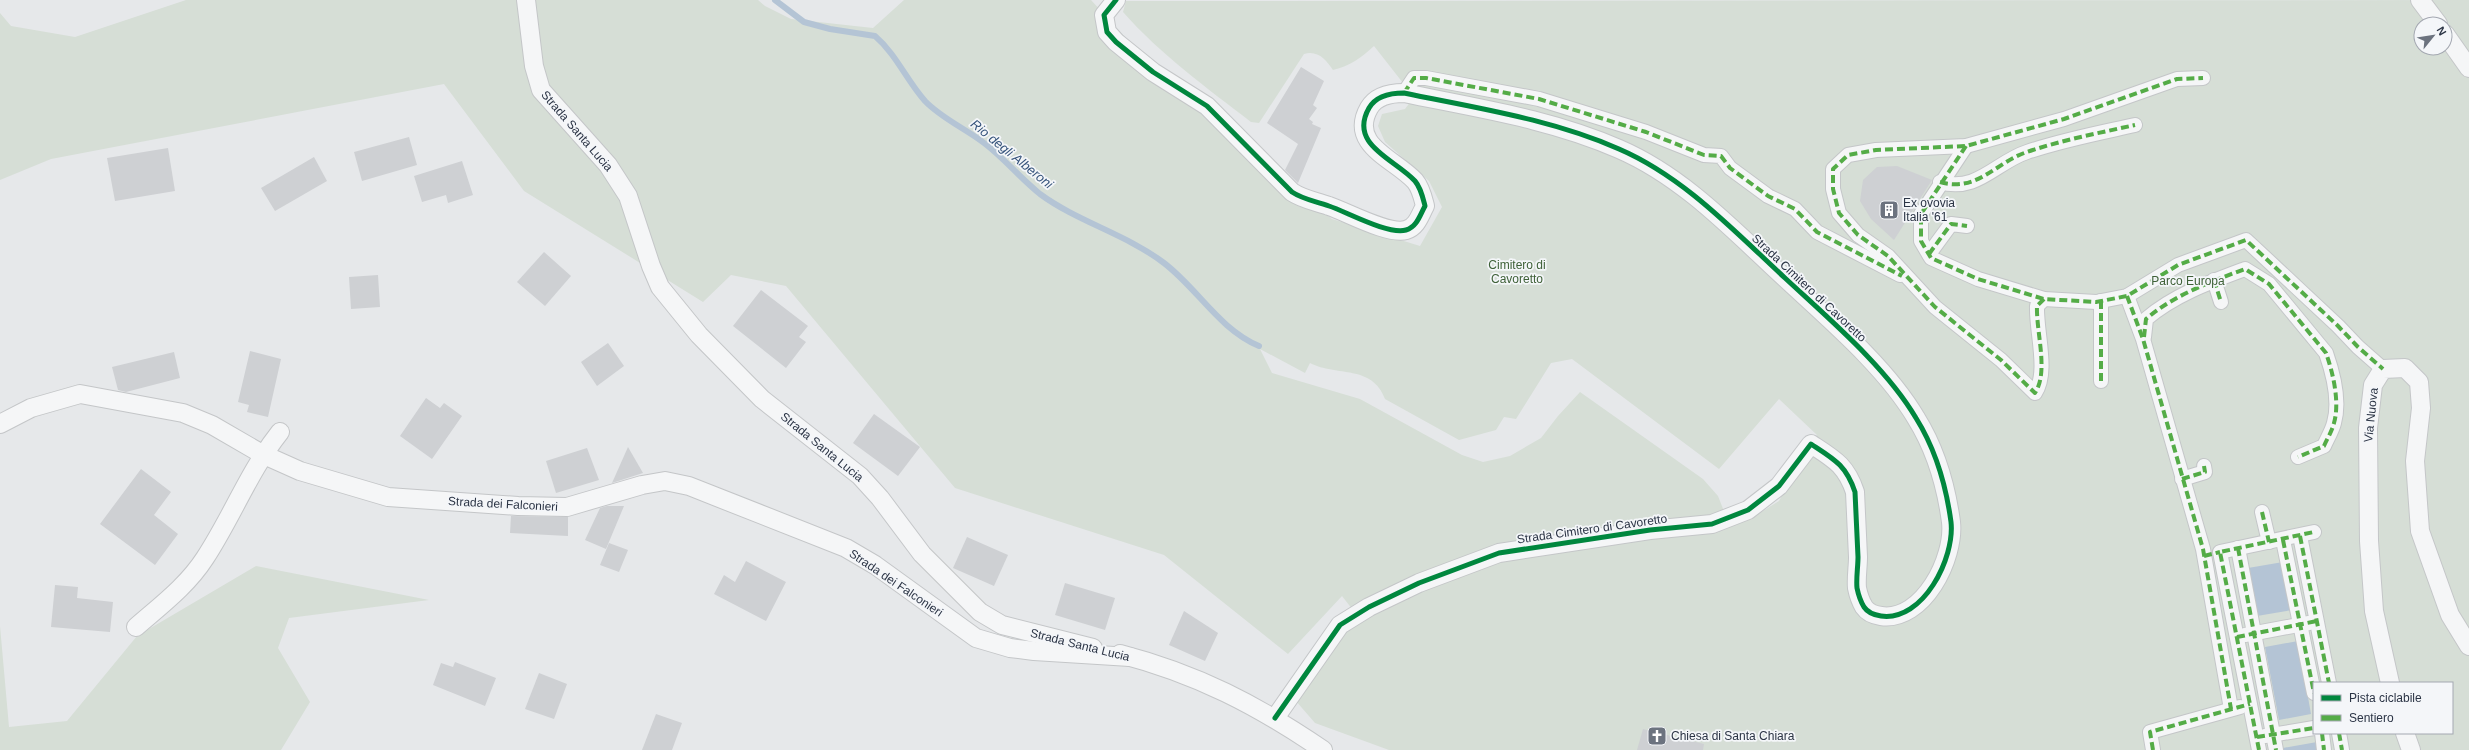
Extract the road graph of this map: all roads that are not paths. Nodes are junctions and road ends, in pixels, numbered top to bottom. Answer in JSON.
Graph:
{"nodes":[{"id":1,"x":526,"y":0,"type":"edge"},
{"id":2,"x":1116,"y":0,"type":"edge"},
{"id":3,"x":2420,"y":0,"type":"edge"},
{"id":4,"x":2432,"y":16,"type":"edge"},
{"id":5,"x":2453,"y":45,"type":"edge"},
{"id":6,"x":2469,"y":68,"type":"edge"},
{"id":7,"x":2203,"y":78,"type":"dead end"},
{"id":8,"x":1404,"y":93,"type":"junction"},
{"id":9,"x":2135,"y":125,"type":"dead end"},
{"id":10,"x":1966,"y":146,"type":"junction"},
{"id":11,"x":1940,"y":182,"type":"junction"},
{"id":12,"x":1967,"y":226,"type":"dead end"},
{"id":13,"x":1929,"y":254,"type":"junction"},
{"id":14,"x":1905,"y":277,"type":"junction"},
{"id":15,"x":2214,"y":280,"type":"junction"},
{"id":16,"x":2127,"y":296,"type":"junction"},
{"id":17,"x":2044,"y":299,"type":"junction"},
{"id":18,"x":2101,"y":301,"type":"junction"},
{"id":19,"x":2221,"y":302,"type":"dead end"},
{"id":20,"x":2144,"y":339,"type":"junction"},
{"id":21,"x":2383,"y":369,"type":"junction"},
{"id":22,"x":2101,"y":382,"type":"dead end"},
{"id":23,"x":0,"y":424,"type":"edge"},
{"id":24,"x":280,"y":432,"type":"dead end"},
{"id":25,"x":262,"y":454,"type":"junction"},
{"id":26,"x":2298,"y":457,"type":"dead end"},
{"id":27,"x":2204,"y":466,"type":"dead end"},
{"id":28,"x":2182,"y":479,"type":"junction"},
{"id":29,"x":2262,"y":512,"type":"dead end"},
{"id":30,"x":2314,"y":532,"type":"dead end"},
{"id":31,"x":2300,"y":536,"type":"junction"},
{"id":32,"x":2283,"y":540,"type":"junction"},
{"id":33,"x":2269,"y":542,"type":"junction"},
{"id":34,"x":2238,"y":548,"type":"junction"},
{"id":35,"x":2220,"y":552,"type":"junction"},
{"id":36,"x":2204,"y":556,"type":"junction"},
{"id":37,"x":2317,"y":621,"type":"junction"},
{"id":38,"x":2301,"y":624,"type":"junction"},
{"id":39,"x":136,"y":627,"type":"dead end"},
{"id":40,"x":2253,"y":633,"type":"junction"},
{"id":41,"x":2237,"y":637,"type":"junction"},
{"id":42,"x":2469,"y":646,"type":"edge"},
{"id":43,"x":1130,"y":657,"type":"junction"},
{"id":44,"x":2329,"y":682,"type":"edge"},
{"id":45,"x":2390,"y":682,"type":"edge"},
{"id":46,"x":2313,"y":688,"type":"edge"},
{"id":47,"x":2250,"y":704,"type":"junction"},
{"id":48,"x":2231,"y":709,"type":"junction"},
{"id":49,"x":1275,"y":718,"type":"junction"},
{"id":50,"x":2313,"y":728,"type":"edge"},
{"id":51,"x":2273,"y":734,"type":"junction"},
{"id":52,"x":2322,"y":734,"type":"edge"},
{"id":53,"x":2339,"y":734,"type":"edge"},
{"id":54,"x":2405,"y":734,"type":"edge"},
{"id":55,"x":2258,"y":744,"type":"edge"},
{"id":56,"x":1323,"y":750,"type":"edge"},
{"id":57,"x":2153,"y":750,"type":"edge"},
{"id":58,"x":2276,"y":750,"type":"edge"},
{"id":59,"x":2324,"y":750,"type":"edge"},
{"id":60,"x":2342,"y":750,"type":"edge"},
{"id":61,"x":2411,"y":750,"type":"edge"}],
"edges":[{"from":1,"to":43,"type":"street","name":"Strada Santa Lucia"},
{"from":2,"to":8,"type":"street","name":"Strada Cimitero di Cavoretto"},
{"from":3,"to":4,"type":"street"},
{"from":5,"to":6,"type":"street"},
{"from":7,"to":10,"type":"street"},
{"from":8,"to":14,"type":"street"},
{"from":8,"to":49,"type":"street","name":"Strada Cimitero di Cavoretto"},
{"from":9,"to":11,"type":"street"},
{"from":10,"to":11,"type":"street"},
{"from":10,"to":14,"type":"street"},
{"from":11,"to":13,"type":"street"},
{"from":12,"to":13,"type":"street"},
{"from":13,"to":17,"type":"street"},
{"from":14,"to":17,"type":"street"},
{"from":15,"to":19,"type":"street"},
{"from":15,"to":20,"type":"street"},
{"from":15,"to":26,"type":"street"},
{"from":16,"to":18,"type":"street"},
{"from":16,"to":20,"type":"street"},
{"from":16,"to":21,"type":"street"},
{"from":17,"to":18,"type":"street"},
{"from":18,"to":22,"type":"street"},
{"from":20,"to":28,"type":"street"},
{"from":21,"to":42,"type":"street"},
{"from":21,"to":45,"type":"street","name":"Via Nuova"},
{"from":23,"to":25,"type":"street","name":"Strada dei Falconieri"},
{"from":24,"to":25,"type":"street"},
{"from":25,"to":39,"type":"street"},
{"from":25,"to":43,"type":"street","name":"Strada dei Falconieri"},
{"from":27,"to":28,"type":"street"},
{"from":28,"to":36,"type":"street"},
{"from":29,"to":33,"type":"street"},
{"from":30,"to":31,"type":"street"},
{"from":31,"to":32,"type":"street"},
{"from":31,"to":37,"type":"street"},
{"from":32,"to":33,"type":"street"},
{"from":32,"to":38,"type":"street"},
{"from":33,"to":34,"type":"street"},
{"from":34,"to":35,"type":"street"},
{"from":34,"to":40,"type":"street"},
{"from":35,"to":36,"type":"street"},
{"from":35,"to":41,"type":"street"},
{"from":36,"to":48,"type":"street"},
{"from":37,"to":38,"type":"street"},
{"from":37,"to":44,"type":"street"},
{"from":38,"to":40,"type":"street"},
{"from":38,"to":46,"type":"street"},
{"from":40,"to":41,"type":"street"},
{"from":40,"to":51,"type":"street"},
{"from":41,"to":47,"type":"street"},
{"from":43,"to":49,"type":"street","name":"Strada Santa Lucia"},
{"from":47,"to":48,"type":"street"},
{"from":47,"to":55,"type":"street"},
{"from":48,"to":57,"type":"street"},
{"from":49,"to":56,"type":"street","name":"Strada Santa Lucia"},
{"from":50,"to":51,"type":"street"},
{"from":51,"to":55,"type":"street"},
{"from":51,"to":58,"type":"street"},
{"from":52,"to":59,"type":"street"},
{"from":53,"to":60,"type":"street"},
{"from":54,"to":61,"type":"street"}]}
